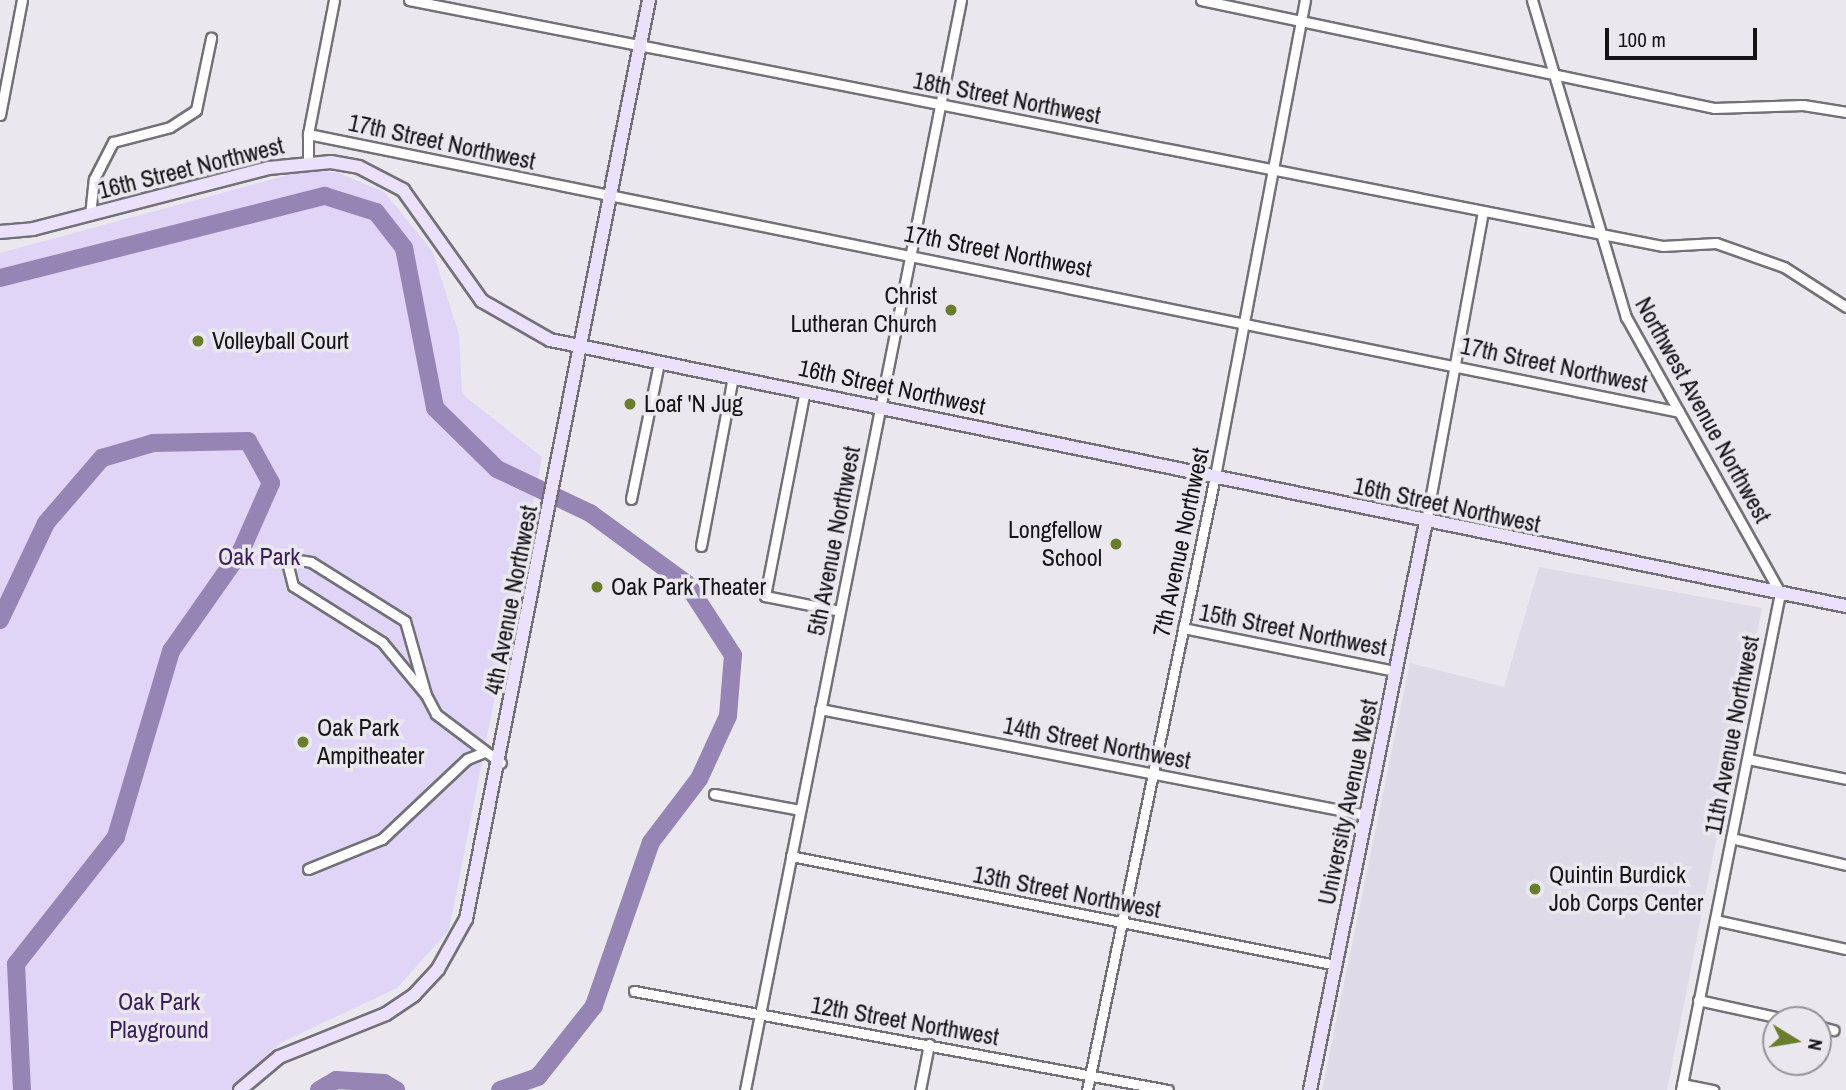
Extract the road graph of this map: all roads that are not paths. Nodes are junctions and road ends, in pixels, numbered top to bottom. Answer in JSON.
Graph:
{"nodes":[{"id":1,"x":22,"y":0,"type":"edge"},
{"id":2,"x":334,"y":0,"type":"edge"},
{"id":3,"x":409,"y":0,"type":"edge"},
{"id":4,"x":649,"y":0,"type":"edge"},
{"id":5,"x":961,"y":0,"type":"edge"},
{"id":6,"x":1201,"y":0,"type":"edge"},
{"id":7,"x":1305,"y":0,"type":"edge"},
{"id":8,"x":1532,"y":0,"type":"edge"},
{"id":9,"x":1301,"y":22,"type":"junction"},
{"id":10,"x":211,"y":38,"type":"dead end"},
{"id":11,"x":640,"y":44,"type":"junction"},
{"id":12,"x":1553,"y":75,"type":"junction"},
{"id":13,"x":940,"y":105,"type":"junction"},
{"id":14,"x":1846,"y":112,"type":"edge"},
{"id":15,"x":0,"y":116,"type":"edge"},
{"id":16,"x":308,"y":134,"type":"junction"},
{"id":17,"x":308,"y":162,"type":"junction"},
{"id":18,"x":1273,"y":169,"type":"junction"},
{"id":19,"x":610,"y":196,"type":"junction"},
{"id":20,"x":1483,"y":212,"type":"junction"},
{"id":21,"x":90,"y":215,"type":"junction"},
{"id":22,"x":0,"y":232,"type":"edge"},
{"id":23,"x":1598,"y":232,"type":"junction"},
{"id":24,"x":909,"y":252,"type":"junction"},
{"id":25,"x":1846,"y":307,"type":"edge"},
{"id":26,"x":1245,"y":320,"type":"junction"},
{"id":27,"x":582,"y":349,"type":"junction"},
{"id":28,"x":659,"y":362,"type":"junction"},
{"id":29,"x":1456,"y":363,"type":"junction"},
{"id":30,"x":733,"y":376,"type":"junction"},
{"id":31,"x":805,"y":390,"type":"junction"},
{"id":32,"x":881,"y":405,"type":"junction"},
{"id":33,"x":1679,"y":412,"type":"junction"},
{"id":34,"x":1215,"y":476,"type":"junction"},
{"id":35,"x":631,"y":499,"type":"dead end"},
{"id":36,"x":1426,"y":522,"type":"junction"},
{"id":37,"x":701,"y":546,"type":"dead end"},
{"id":38,"x":1780,"y":593,"type":"junction"},
{"id":39,"x":1846,"y":606,"type":"edge"},
{"id":40,"x":840,"y":611,"type":"junction"},
{"id":41,"x":1183,"y":628,"type":"junction"},
{"id":42,"x":1395,"y":671,"type":"junction"},
{"id":43,"x":426,"y":695,"type":"junction"},
{"id":44,"x":820,"y":709,"type":"junction"},
{"id":45,"x":484,"y":752,"type":"junction"},
{"id":46,"x":1748,"y":759,"type":"junction"},
{"id":47,"x":500,"y":762,"type":"junction"},
{"id":48,"x":1153,"y":774,"type":"junction"},
{"id":49,"x":1846,"y":779,"type":"edge"},
{"id":50,"x":714,"y":794,"type":"dead end"},
{"id":51,"x":800,"y":810,"type":"junction"},
{"id":52,"x":1366,"y":815,"type":"junction"},
{"id":53,"x":1731,"y":838,"type":"junction"},
{"id":54,"x":791,"y":856,"type":"junction"},
{"id":55,"x":1846,"y":865,"type":"edge"},
{"id":56,"x":308,"y":869,"type":"dead end"},
{"id":57,"x":1714,"y":920,"type":"junction"},
{"id":58,"x":1122,"y":922,"type":"junction"},
{"id":59,"x":1846,"y":949,"type":"edge"},
{"id":60,"x":1336,"y":965,"type":"junction"},
{"id":61,"x":634,"y":991,"type":"dead end"},
{"id":62,"x":1699,"y":1000,"type":"junction"},
{"id":63,"x":761,"y":1014,"type":"junction"},
{"id":64,"x":1762,"y":1014,"type":"edge"},
{"id":65,"x":929,"y":1045,"type":"junction"},
{"id":66,"x":1090,"y":1075,"type":"junction"},
{"id":67,"x":1682,"y":1087,"type":"edge"},
{"id":68,"x":240,"y":1090,"type":"edge"},
{"id":69,"x":744,"y":1090,"type":"edge"},
{"id":70,"x":920,"y":1090,"type":"edge"},
{"id":71,"x":1087,"y":1090,"type":"edge"},
{"id":72,"x":1168,"y":1090,"type":"edge"},
{"id":73,"x":1310,"y":1090,"type":"edge"},
{"id":74,"x":1713,"y":1090,"type":"edge"}],
"edges":[{"from":1,"to":15,"type":"street"},
{"from":2,"to":16,"type":"street"},
{"from":3,"to":11,"type":"street","name":"18th Street Northwest"},
{"from":4,"to":11,"type":"street","name":"4th Avenue Northwest"},
{"from":5,"to":13,"type":"street","name":"5th Avenue Northwest"},
{"from":6,"to":9,"type":"street"},
{"from":7,"to":9,"type":"street","name":"7th Avenue Northwest"},
{"from":8,"to":12,"type":"street","name":"Northwest Avenue Northwest"},
{"from":9,"to":12,"type":"street"},
{"from":9,"to":18,"type":"street","name":"7th Avenue Northwest"},
{"from":10,"to":21,"type":"street"},
{"from":11,"to":13,"type":"street","name":"18th Street Northwest"},
{"from":11,"to":19,"type":"street","name":"4th Avenue Northwest"},
{"from":12,"to":14,"type":"street"},
{"from":12,"to":23,"type":"street","name":"Northwest Avenue Northwest"},
{"from":13,"to":18,"type":"street","name":"18th Street Northwest"},
{"from":13,"to":24,"type":"street","name":"5th Avenue Northwest"},
{"from":16,"to":17,"type":"street"},
{"from":16,"to":19,"type":"street","name":"17th Street Northwest"},
{"from":17,"to":21,"type":"street","name":"16th Street Northwest"},
{"from":17,"to":27,"type":"street","name":"16th Street Northwest"},
{"from":18,"to":20,"type":"street","name":"18th Street Northwest"},
{"from":18,"to":26,"type":"street","name":"7th Avenue Northwest"},
{"from":19,"to":24,"type":"street","name":"17th Street Northwest"},
{"from":19,"to":27,"type":"street","name":"4th Avenue Northwest"},
{"from":20,"to":23,"type":"street","name":"18th Street Northwest"},
{"from":20,"to":29,"type":"street"},
{"from":21,"to":22,"type":"street","name":"16th Street Northwest"},
{"from":23,"to":25,"type":"street","name":"18th Street Northwest"},
{"from":23,"to":33,"type":"street","name":"Northwest Avenue Northwest"},
{"from":24,"to":26,"type":"street","name":"17th Street Northwest"},
{"from":24,"to":32,"type":"street","name":"5th Avenue Northwest"},
{"from":26,"to":29,"type":"street","name":"17th Street Northwest"},
{"from":26,"to":34,"type":"street","name":"7th Avenue Northwest"},
{"from":27,"to":28,"type":"street","name":"16th Street Northwest"},
{"from":27,"to":47,"type":"street","name":"4th Avenue Northwest"},
{"from":28,"to":30,"type":"street","name":"16th Street Northwest"},
{"from":28,"to":35,"type":"street"},
{"from":29,"to":33,"type":"street","name":"17th Street Northwest"},
{"from":29,"to":36,"type":"street"},
{"from":30,"to":31,"type":"street","name":"16th Street Northwest"},
{"from":30,"to":37,"type":"street"},
{"from":31,"to":32,"type":"street","name":"16th Street Northwest"},
{"from":31,"to":40,"type":"street"},
{"from":32,"to":34,"type":"street","name":"16th Street Northwest"},
{"from":32,"to":40,"type":"street","name":"5th Avenue Northwest"},
{"from":33,"to":38,"type":"street","name":"Northwest Avenue Northwest"},
{"from":34,"to":36,"type":"street","name":"16th Street Northwest"},
{"from":34,"to":41,"type":"street","name":"7th Avenue Northwest"},
{"from":36,"to":38,"type":"street","name":"16th Street Northwest"},
{"from":36,"to":42,"type":"street","name":"University Avenue West"},
{"from":38,"to":39,"type":"street","name":"16th Street Northwest"},
{"from":38,"to":46,"type":"street","name":"11th Avenue Northwest"},
{"from":40,"to":44,"type":"street","name":"5th Avenue Northwest"},
{"from":41,"to":42,"type":"street","name":"15th Street Northwest"},
{"from":41,"to":48,"type":"street","name":"7th Avenue Northwest"},
{"from":42,"to":52,"type":"street","name":"University Avenue West"},
{"from":43,"to":43,"type":"street"},
{"from":43,"to":45,"type":"street"},
{"from":44,"to":48,"type":"street","name":"14th Street Northwest"},
{"from":44,"to":51,"type":"street","name":"5th Avenue Northwest"},
{"from":45,"to":47,"type":"street"},
{"from":45,"to":56,"type":"street"},
{"from":46,"to":49,"type":"street"},
{"from":46,"to":53,"type":"street","name":"11th Avenue Northwest"},
{"from":47,"to":68,"type":"street","name":"4th Avenue Northwest"},
{"from":48,"to":52,"type":"street","name":"14th Street Northwest"},
{"from":48,"to":58,"type":"street","name":"7th Avenue Northwest"},
{"from":50,"to":51,"type":"street"},
{"from":51,"to":54,"type":"street","name":"5th Avenue Northwest"},
{"from":52,"to":60,"type":"street","name":"University Avenue West"},
{"from":53,"to":55,"type":"street"},
{"from":53,"to":57,"type":"street","name":"11th Avenue Northwest"},
{"from":54,"to":58,"type":"street","name":"13th Street Northwest"},
{"from":54,"to":63,"type":"street","name":"5th Avenue Northwest"},
{"from":57,"to":59,"type":"street"},
{"from":57,"to":62,"type":"street","name":"11th Avenue Northwest"},
{"from":58,"to":60,"type":"street","name":"13th Street Northwest"},
{"from":58,"to":66,"type":"street","name":"7th Avenue Northwest"},
{"from":60,"to":73,"type":"street","name":"University Avenue West"},
{"from":61,"to":63,"type":"street","name":"12th Street Northwest"},
{"from":62,"to":64,"type":"street"},
{"from":62,"to":67,"type":"street","name":"11th Avenue Northwest"},
{"from":63,"to":65,"type":"street","name":"12th Street Northwest"},
{"from":63,"to":69,"type":"street","name":"5th Avenue Northwest"},
{"from":65,"to":66,"type":"street","name":"12th Street Northwest"},
{"from":65,"to":70,"type":"street"},
{"from":66,"to":71,"type":"street","name":"7th Avenue Northwest"},
{"from":66,"to":72,"type":"street","name":"12th Street Northwest"},
{"from":67,"to":74,"type":"street"}]}
